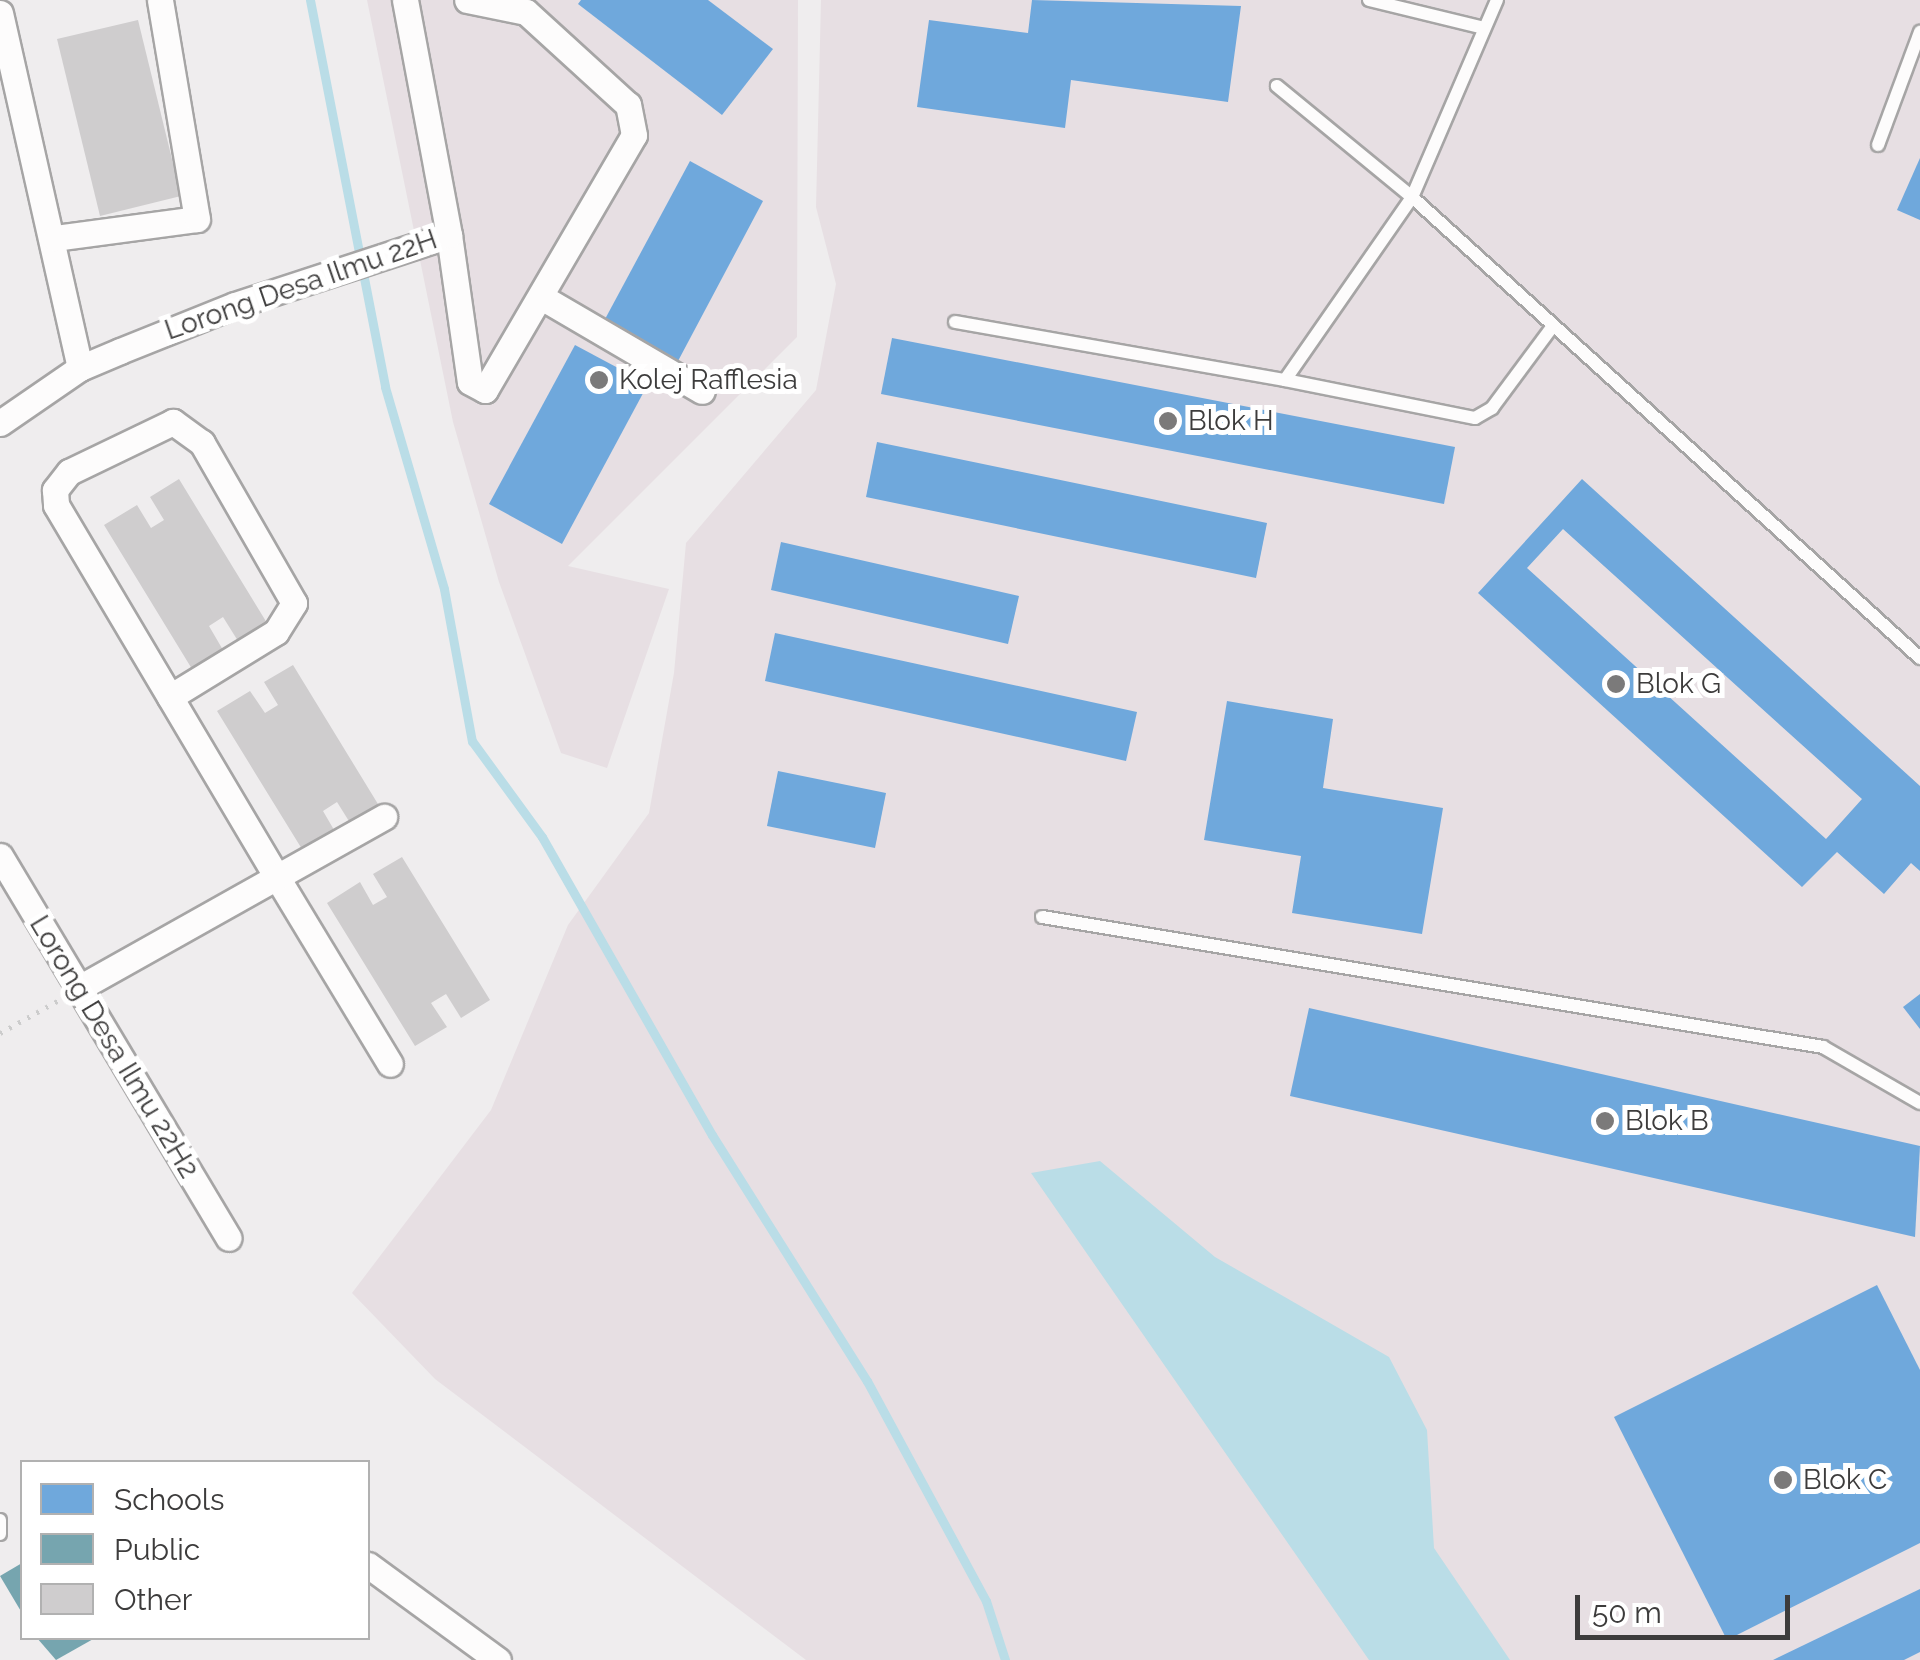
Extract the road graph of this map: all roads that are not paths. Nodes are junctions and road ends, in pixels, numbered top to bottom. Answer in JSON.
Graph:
{"nodes":[{"id":1,"x":160,"y":0,"type":"edge"},
{"id":2,"x":405,"y":0,"type":"edge"},
{"id":3,"x":467,"y":0,"type":"edge"},
{"id":4,"x":1369,"y":0,"type":"edge"},
{"id":5,"x":1497,"y":0,"type":"edge"},
{"id":6,"x":531,"y":6,"type":"edge"},
{"id":7,"x":0,"y":13,"type":"edge"},
{"id":8,"x":1484,"y":28,"type":"junction"},
{"id":9,"x":1920,"y":32,"type":"edge"},
{"id":10,"x":1277,"y":86,"type":"dead end"},
{"id":11,"x":1878,"y":145,"type":"dead end"},
{"id":12,"x":1412,"y":197,"type":"junction"},
{"id":13,"x":449,"y":235,"type":"junction"},
{"id":14,"x":55,"y":238,"type":"junction"},
{"id":15,"x":543,"y":298,"type":"junction"},
{"id":16,"x":955,"y":322,"type":"dead end"},
{"id":17,"x":1553,"y":326,"type":"junction"},
{"id":18,"x":80,"y":368,"type":"junction"},
{"id":19,"x":1286,"y":380,"type":"junction"},
{"id":20,"x":702,"y":391,"type":"dead end"},
{"id":21,"x":0,"y":423,"type":"edge"},
{"id":22,"x":1920,"y":658,"type":"edge"},
{"id":23,"x":170,"y":697,"type":"junction"},
{"id":24,"x":384,"y":817,"type":"dead end"},
{"id":25,"x":0,"y":856,"type":"edge"},
{"id":26,"x":278,"y":879,"type":"junction"},
{"id":27,"x":1042,"y":917,"type":"dead end"},
{"id":28,"x":79,"y":988,"type":"junction"},
{"id":29,"x":390,"y":1064,"type":"dead end"},
{"id":30,"x":1920,"y":1103,"type":"edge"},
{"id":31,"x":229,"y":1238,"type":"dead end"},
{"id":32,"x":0,"y":1520,"type":"edge"},
{"id":33,"x":0,"y":1534,"type":"edge"},
{"id":34,"x":370,"y":1566,"type":"edge"},
{"id":35,"x":498,"y":1660,"type":"edge"}],
"edges":[{"from":1,"to":14,"type":"street"},
{"from":2,"to":13,"type":"street","name":"Lorong Desa Ilmu 22H"},
{"from":3,"to":6,"type":"street"},
{"from":4,"to":8,"type":"lane"},
{"from":5,"to":8,"type":"lane"},
{"from":6,"to":15,"type":"street"},
{"from":7,"to":14,"type":"street"},
{"from":8,"to":12,"type":"lane"},
{"from":9,"to":11,"type":"lane"},
{"from":10,"to":12,"type":"lane"},
{"from":12,"to":17,"type":"lane"},
{"from":12,"to":19,"type":"lane"},
{"from":13,"to":15,"type":"street"},
{"from":13,"to":18,"type":"street","name":"Lorong Desa Ilmu 22H"},
{"from":14,"to":18,"type":"street"},
{"from":15,"to":20,"type":"street"},
{"from":16,"to":19,"type":"lane"},
{"from":17,"to":19,"type":"lane"},
{"from":17,"to":22,"type":"lane"},
{"from":18,"to":21,"type":"street","name":"Lorong Desa Ilmu 22H"},
{"from":23,"to":23,"type":"street"},
{"from":23,"to":26,"type":"street"},
{"from":24,"to":26,"type":"street"},
{"from":25,"to":28,"type":"street","name":"Lorong Desa Ilmu 22H2"},
{"from":26,"to":28,"type":"street"},
{"from":26,"to":29,"type":"street"},
{"from":27,"to":30,"type":"lane"},
{"from":28,"to":31,"type":"street","name":"Lorong Desa Ilmu 22H2"},
{"from":32,"to":33,"type":"lane"},
{"from":34,"to":35,"type":"street"}]}
